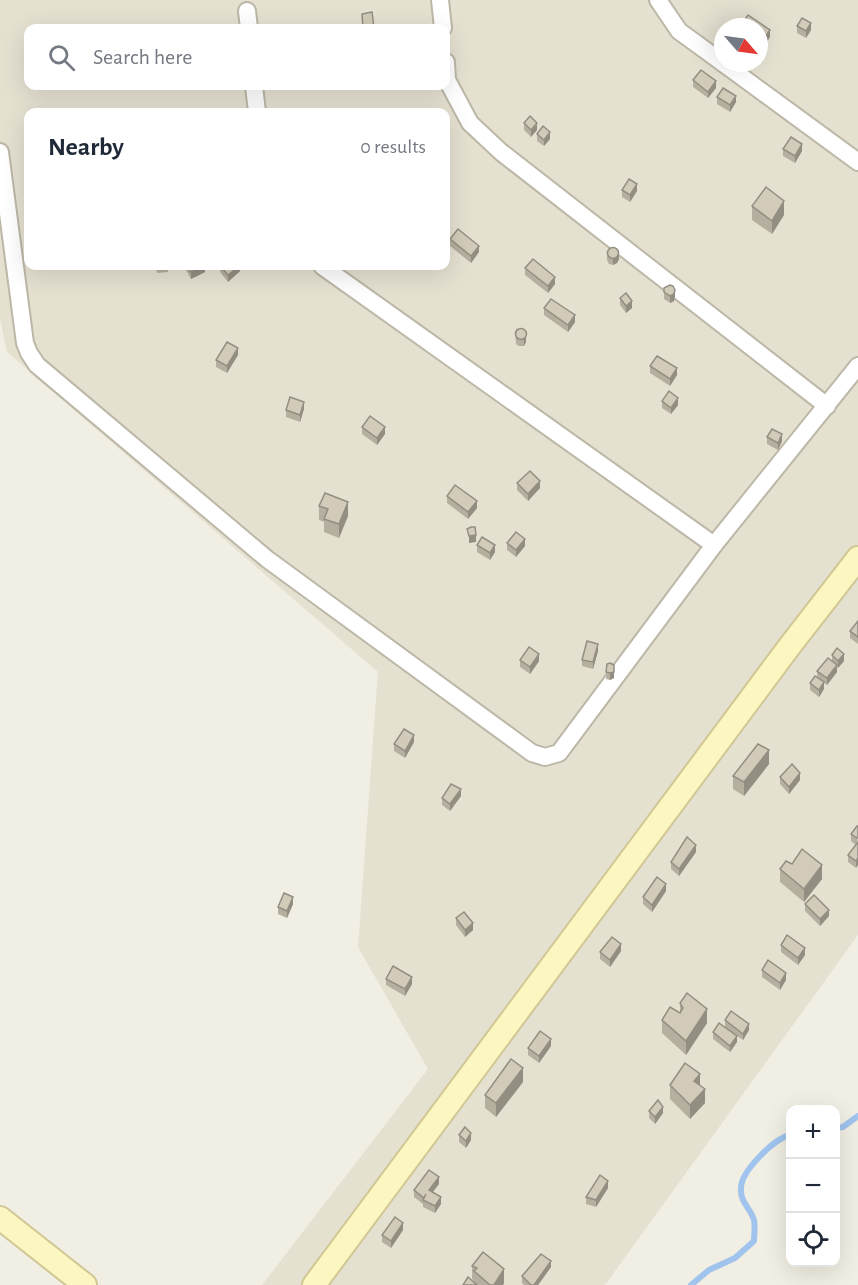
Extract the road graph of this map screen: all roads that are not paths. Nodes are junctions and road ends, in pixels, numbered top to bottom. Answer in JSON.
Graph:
{"nodes":[{"id":1,"x":440,"y":0,"type":"edge"},
{"id":2,"x":657,"y":0,"type":"edge"},
{"id":3,"x":247,"y":10,"type":"dead end"},
{"id":4,"x":249,"y":24,"type":"edge"},
{"id":5,"x":442,"y":24,"type":"edge"},
{"id":6,"x":714,"y":56,"type":"edge"},
{"id":7,"x":735,"y":72,"type":"edge"},
{"id":8,"x":450,"y":86,"type":"edge"},
{"id":9,"x":254,"y":90,"type":"edge"},
{"id":10,"x":257,"y":108,"type":"edge"},
{"id":11,"x":0,"y":152,"type":"edge"},
{"id":12,"x":858,"y":162,"type":"edge"},
{"id":13,"x":328,"y":270,"type":"edge"},
{"id":14,"x":858,"y":366,"type":"edge"},
{"id":15,"x":827,"y":406,"type":"junction"},
{"id":16,"x":714,"y":545,"type":"junction"},
{"id":17,"x":858,"y":558,"type":"edge"},
{"id":18,"x":0,"y":1218,"type":"edge"},
{"id":19,"x":85,"y":1285,"type":"edge"},
{"id":20,"x":314,"y":1285,"type":"edge"}],
"edges":[{"from":1,"to":5,"type":"street"},
{"from":2,"to":6,"type":"street"},
{"from":3,"to":4,"type":"street"},
{"from":7,"to":12,"type":"street"},
{"from":8,"to":15,"type":"street"},
{"from":9,"to":10,"type":"street"},
{"from":11,"to":16,"type":"street"},
{"from":13,"to":16,"type":"street"},
{"from":14,"to":15,"type":"street"},
{"from":15,"to":16,"type":"street"},
{"from":17,"to":20,"type":"street"},
{"from":18,"to":19,"type":"street"}]}
